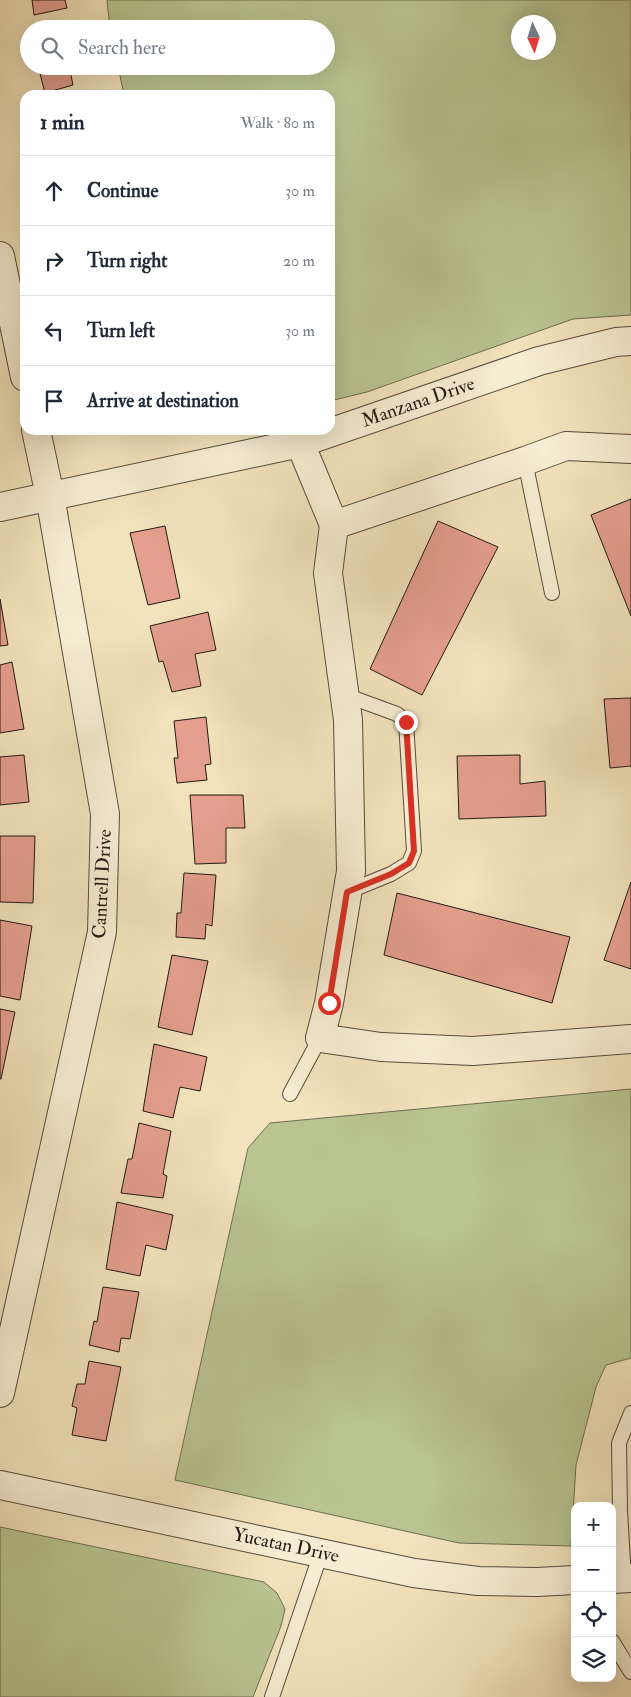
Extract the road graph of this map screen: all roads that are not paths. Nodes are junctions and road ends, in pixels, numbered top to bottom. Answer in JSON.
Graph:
{"nodes":[{"id":1,"x":0,"y":256,"type":"edge"},
{"id":2,"x":631,"y":341,"type":"edge"},
{"id":3,"x":20,"y":352,"type":"edge"},
{"id":4,"x":335,"y":431,"type":"edge"},
{"id":5,"x":37,"y":435,"type":"edge"},
{"id":6,"x":323,"y":435,"type":"edge"},
{"id":7,"x":300,"y":443,"type":"junction"},
{"id":8,"x":631,"y":449,"type":"edge"},
{"id":9,"x":525,"y":461,"type":"junction"},
{"id":10,"x":50,"y":496,"type":"junction"},
{"id":11,"x":0,"y":507,"type":"edge"},
{"id":12,"x":334,"y":525,"type":"junction"},
{"id":13,"x":552,"y":593,"type":"dead end"},
{"id":14,"x":345,"y":695,"type":"junction"},
{"id":15,"x":347,"y":892,"type":"junction"},
{"id":16,"x":320,"y":1038,"type":"junction"},
{"id":17,"x":631,"y":1039,"type":"edge"},
{"id":18,"x":290,"y":1094,"type":"dead end"},
{"id":19,"x":0,"y":1393,"type":"edge"},
{"id":20,"x":631,"y":1413,"type":"edge"},
{"id":21,"x":0,"y":1485,"type":"edge"},
{"id":22,"x":626,"y":1510,"type":"edge"},
{"id":23,"x":321,"y":1553,"type":"junction"},
{"id":24,"x":622,"y":1578,"type":"edge"},
{"id":25,"x":571,"y":1580,"type":"edge"},
{"id":26,"x":616,"y":1648,"type":"edge"},
{"id":27,"x":631,"y":1672,"type":"edge"},
{"id":28,"x":272,"y":1697,"type":"edge"}],
"edges":[{"from":1,"to":3,"type":"street"},
{"from":2,"to":4,"type":"street","name":"Manzana Drive"},
{"from":5,"to":10,"type":"street","name":"Cantrell Drive"},
{"from":6,"to":7,"type":"street","name":"Manzana Drive"},
{"from":7,"to":10,"type":"street","name":"Manzana Drive"},
{"from":7,"to":12,"type":"street"},
{"from":8,"to":9,"type":"street"},
{"from":9,"to":12,"type":"street"},
{"from":9,"to":13,"type":"lane"},
{"from":10,"to":11,"type":"street","name":"Manzana Drive"},
{"from":10,"to":19,"type":"street","name":"Cantrell Drive"},
{"from":12,"to":14,"type":"street"},
{"from":14,"to":15,"type":"street"},
{"from":14,"to":15,"type":"lane"},
{"from":15,"to":16,"type":"street"},
{"from":16,"to":17,"type":"street"},
{"from":16,"to":18,"type":"lane"},
{"from":20,"to":22,"type":"lane"},
{"from":21,"to":23,"type":"street","name":"Yucatan Drive"},
{"from":22,"to":24,"type":"lane"},
{"from":23,"to":25,"type":"street","name":"Yucatan Drive"},
{"from":23,"to":28,"type":"lane"},
{"from":26,"to":27,"type":"lane"}]}
